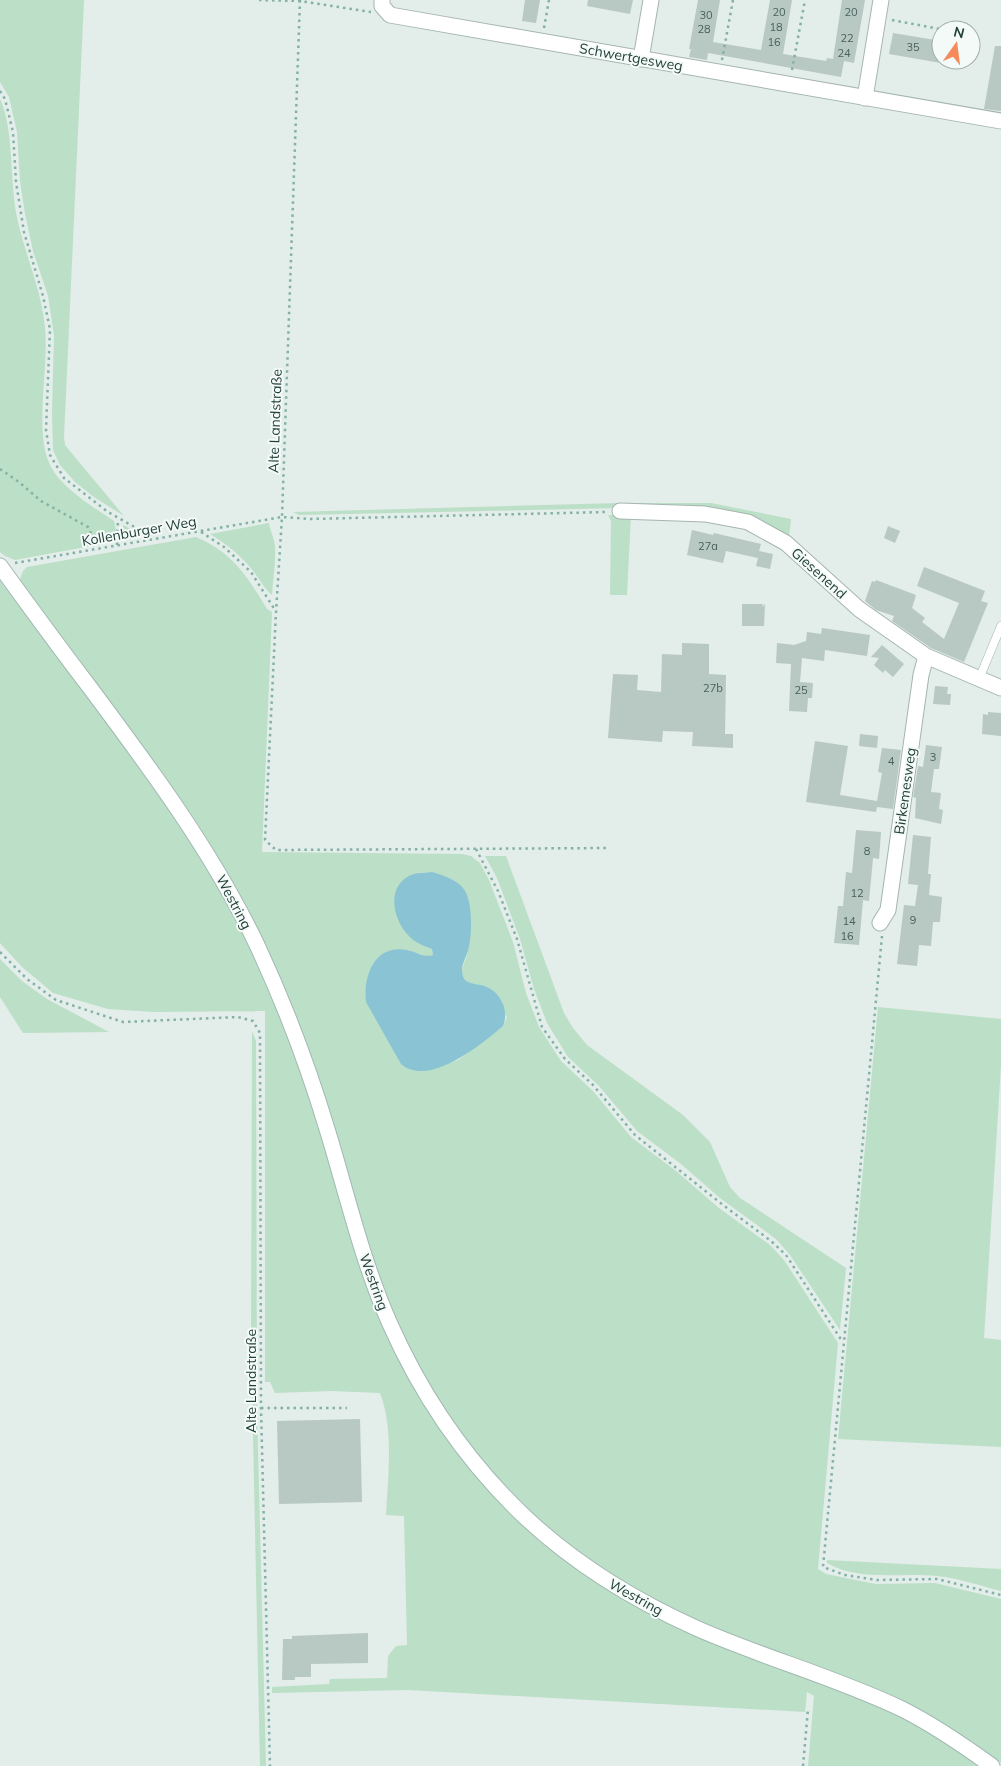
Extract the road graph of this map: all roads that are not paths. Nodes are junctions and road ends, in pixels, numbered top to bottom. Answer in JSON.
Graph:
{"nodes":[{"id":1,"x":382,"y":0,"type":"edge"},
{"id":2,"x":651,"y":0,"type":"edge"},
{"id":3,"x":881,"y":0,"type":"edge"},
{"id":4,"x":641,"y":59,"type":"junction"},
{"id":5,"x":865,"y":98,"type":"junction"},
{"id":6,"x":1001,"y":121,"type":"edge"},
{"id":7,"x":620,"y":511,"type":"road end"},
{"id":8,"x":5,"y":565,"type":"edge"},
{"id":9,"x":1001,"y":626,"type":"edge"},
{"id":10,"x":926,"y":656,"type":"junction"},
{"id":11,"x":979,"y":679,"type":"junction"},
{"id":12,"x":1001,"y":688,"type":"edge"},
{"id":13,"x":880,"y":923,"type":"road end"},
{"id":14,"x":992,"y":1766,"type":"edge"}],
"edges":[{"from":1,"to":4,"type":"main road","name":"Schwertgesweg"},
{"from":2,"to":4,"type":"main road"},
{"from":3,"to":5,"type":"main road"},
{"from":4,"to":5,"type":"main road","name":"Schwertgesweg"},
{"from":5,"to":6,"type":"main road","name":"Schwertgesweg"},
{"from":7,"to":10,"type":"main road","name":"Giesenend"},
{"from":8,"to":14,"type":"main road","name":"Westring"},
{"from":9,"to":11,"type":"lane"},
{"from":10,"to":11,"type":"main road","name":"Giesenend"},
{"from":10,"to":13,"type":"main road","name":"Birkemesweg"},
{"from":11,"to":12,"type":"main road","name":"Giesenend"}]}
